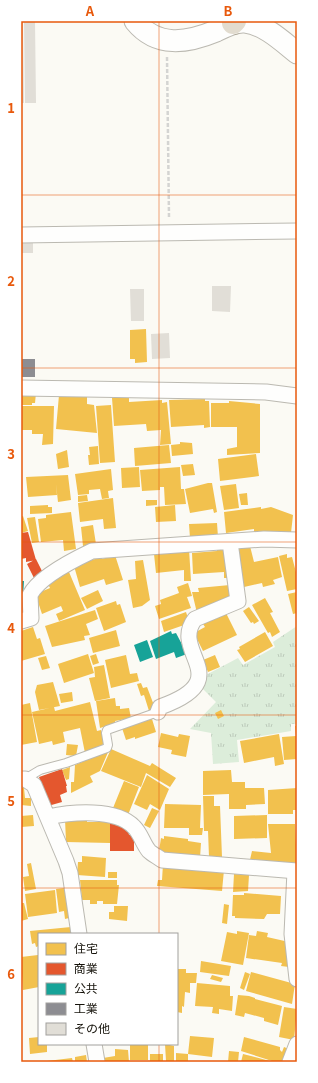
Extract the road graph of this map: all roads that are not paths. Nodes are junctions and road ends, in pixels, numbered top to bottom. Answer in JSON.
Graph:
{"nodes":[{"id":1,"x":135,"y":21,"type":"edge"},
{"id":2,"x":234,"y":22,"type":"edge"},
{"id":3,"x":297,"y":53,"type":"edge"},
{"id":4,"x":297,"y":231,"type":"edge"},
{"id":5,"x":21,"y":235,"type":"edge"},
{"id":6,"x":21,"y":388,"type":"edge"},
{"id":7,"x":297,"y":396,"type":"edge"},
{"id":8,"x":297,"y":540,"type":"edge"},
{"id":9,"x":230,"y":542,"type":"junction"},
{"id":10,"x":21,"y":621,"type":"edge"},
{"id":11,"x":158,"y":712,"type":"joint"},
{"id":12,"x":23,"y":779,"type":"edge"},
{"id":13,"x":48,"y":817,"type":"junction"},
{"id":14,"x":296,"y":871,"type":"edge"},
{"id":15,"x":79,"y":933,"type":"edge"},
{"id":16,"x":297,"y":979,"type":"edge"},
{"id":17,"x":297,"y":1044,"type":"edge"},
{"id":18,"x":94,"y":1045,"type":"edge"},
{"id":19,"x":97,"y":1062,"type":"edge"},
{"id":20,"x":290,"y":1062,"type":"edge"}],
"edges":[{"from":1,"to":2,"type":"main road"},
{"from":2,"to":3,"type":"main road"},
{"from":4,"to":5,"type":"street"},
{"from":6,"to":7,"type":"street"},
{"from":8,"to":9,"type":"street"},
{"from":9,"to":10,"type":"street"},
{"from":9,"to":11,"type":"street"},
{"from":11,"to":12,"type":"lane"},
{"from":12,"to":13,"type":"street"},
{"from":13,"to":14,"type":"street"},
{"from":13,"to":15,"type":"street"},
{"from":14,"to":16,"type":"street"},
{"from":17,"to":20,"type":"street"},
{"from":18,"to":19,"type":"street"}]}
